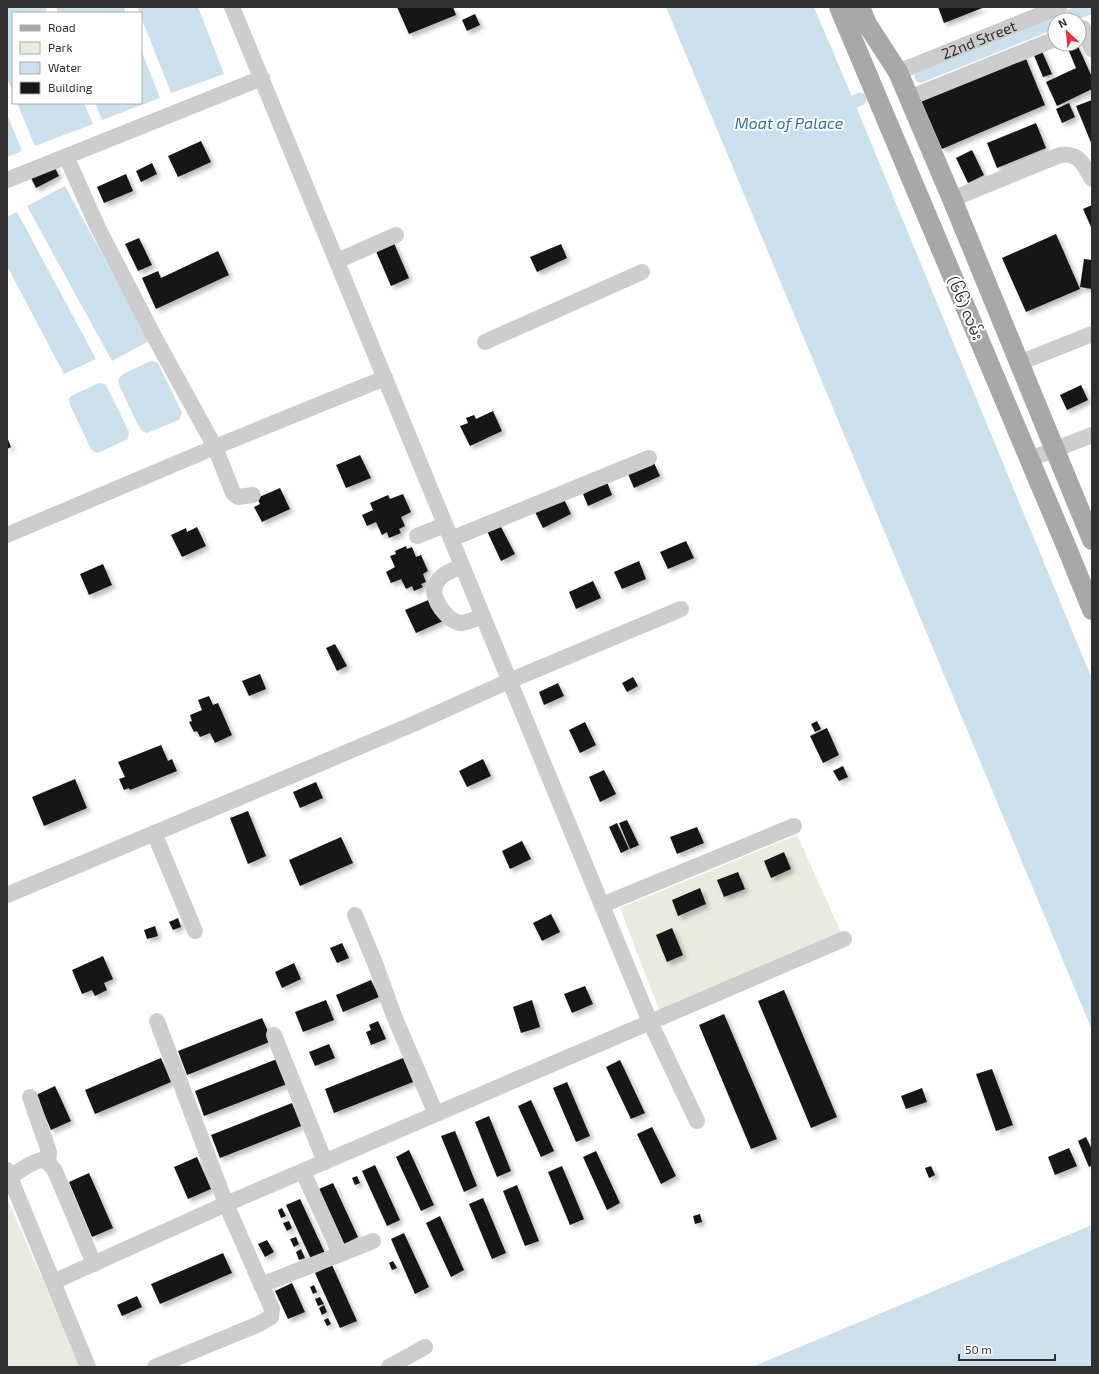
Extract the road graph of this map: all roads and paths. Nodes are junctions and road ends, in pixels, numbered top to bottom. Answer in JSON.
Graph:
{"nodes":[{"id":1,"x":232,"y":7,"type":"edge"},
{"id":2,"x":839,"y":7,"type":"edge"},
{"id":3,"x":860,"y":7,"type":"edge"},
{"id":4,"x":1059,"y":7,"type":"edge"},
{"id":5,"x":1087,"y":33,"type":"edge"},
{"id":6,"x":1047,"y":42,"type":"edge"},
{"id":7,"x":1092,"y":48,"type":"edge"},
{"id":8,"x":898,"y":72,"type":"junction"},
{"id":9,"x":262,"y":78,"type":"junction"},
{"id":10,"x":909,"y":98,"type":"junction"},
{"id":11,"x":66,"y":156,"type":"junction"},
{"id":12,"x":1092,"y":179,"type":"edge"},
{"id":13,"x":7,"y":180,"type":"edge"},
{"id":14,"x":952,"y":199,"type":"junction"},
{"id":15,"x":396,"y":235,"type":"dead end"},
{"id":16,"x":337,"y":261,"type":"junction"},
{"id":17,"x":642,"y":272,"type":"dead end"},
{"id":18,"x":1092,"y":334,"type":"edge"},
{"id":19,"x":485,"y":342,"type":"dead end"},
{"id":20,"x":1019,"y":363,"type":"junction"},
{"id":21,"x":385,"y":378,"type":"junction"},
{"id":22,"x":1092,"y":435,"type":"edge"},
{"id":23,"x":215,"y":447,"type":"junction"},
{"id":24,"x":1054,"y":450,"type":"junction"},
{"id":25,"x":649,"y":458,"type":"dead end"},
{"id":26,"x":1030,"y":459,"type":"junction"},
{"id":27,"x":253,"y":495,"type":"dead end"},
{"id":28,"x":448,"y":532,"type":"junction"},
{"id":29,"x":7,"y":535,"type":"edge"},
{"id":30,"x":417,"y":536,"type":"dead end"},
{"id":31,"x":1092,"y":540,"type":"edge"},
{"id":32,"x":462,"y":566,"type":"junction"},
{"id":33,"x":681,"y":609,"type":"dead end"},
{"id":34,"x":1092,"y":610,"type":"edge"},
{"id":35,"x":483,"y":617,"type":"junction"},
{"id":36,"x":510,"y":681,"type":"junction"},
{"id":37,"x":794,"y":826,"type":"dead end"},
{"id":38,"x":154,"y":834,"type":"junction"},
{"id":39,"x":7,"y":895,"type":"edge"},
{"id":40,"x":602,"y":905,"type":"junction"},
{"id":41,"x":355,"y":915,"type":"dead end"},
{"id":42,"x":195,"y":931,"type":"dead end"},
{"id":43,"x":844,"y":939,"type":"dead end"},
{"id":44,"x":157,"y":1021,"type":"dead end"},
{"id":45,"x":650,"y":1022,"type":"junction"},
{"id":46,"x":274,"y":1035,"type":"dead end"},
{"id":47,"x":30,"y":1097,"type":"dead end"},
{"id":48,"x":436,"y":1114,"type":"junction"},
{"id":49,"x":697,"y":1121,"type":"dead end"},
{"id":50,"x":325,"y":1162,"type":"junction"},
{"id":51,"x":48,"y":1163,"type":"junction"},
{"id":52,"x":302,"y":1172,"type":"junction"},
{"id":53,"x":9,"y":1173,"type":"edge"},
{"id":54,"x":226,"y":1204,"type":"junction"},
{"id":55,"x":373,"y":1241,"type":"dead end"},
{"id":56,"x":338,"y":1255,"type":"junction"},
{"id":57,"x":94,"y":1264,"type":"junction"},
{"id":58,"x":53,"y":1282,"type":"junction"},
{"id":59,"x":261,"y":1285,"type":"junction"},
{"id":60,"x":425,"y":1347,"type":"dead end"},
{"id":61,"x":88,"y":1367,"type":"edge"},
{"id":62,"x":155,"y":1367,"type":"edge"},
{"id":63,"x":389,"y":1367,"type":"edge"}],
"edges":[{"from":1,"to":9,"type":"street"},
{"from":2,"to":26,"type":"main road","name":"(၆၆) လမ်း"},
{"from":3,"to":8,"type":"main road","name":"(၆၆) လမ်း"},
{"from":4,"to":8,"type":"street","name":"22nd Street"},
{"from":5,"to":7,"type":"street"},
{"from":6,"to":10,"type":"street","name":"22nd Street"},
{"from":8,"to":10,"type":"main road","name":"(၆၆) လမ်း"},
{"from":9,"to":11,"type":"street"},
{"from":9,"to":16,"type":"street"},
{"from":10,"to":14,"type":"main road","name":"(၆၆) လမ်း"},
{"from":11,"to":13,"type":"street"},
{"from":11,"to":23,"type":"street"},
{"from":12,"to":14,"type":"street"},
{"from":14,"to":20,"type":"main road","name":"(၆၆) လမ်း"},
{"from":15,"to":16,"type":"street"},
{"from":16,"to":21,"type":"street"},
{"from":17,"to":19,"type":"street"},
{"from":18,"to":20,"type":"street"},
{"from":20,"to":24,"type":"main road","name":"(၆၆) လမ်း"},
{"from":21,"to":23,"type":"street"},
{"from":21,"to":28,"type":"street"},
{"from":22,"to":24,"type":"street"},
{"from":23,"to":27,"type":"street"},
{"from":23,"to":29,"type":"street"},
{"from":24,"to":26,"type":"street"},
{"from":24,"to":31,"type":"main road","name":"(၆၆) လမ်း"},
{"from":25,"to":28,"type":"street"},
{"from":26,"to":34,"type":"main road","name":"(၆၆) လမ်း"},
{"from":28,"to":30,"type":"street"},
{"from":28,"to":32,"type":"street"},
{"from":32,"to":35,"type":"street"},
{"from":32,"to":35,"type":"street"},
{"from":33,"to":36,"type":"street"},
{"from":35,"to":36,"type":"street"},
{"from":36,"to":38,"type":"street"},
{"from":36,"to":40,"type":"street"},
{"from":37,"to":40,"type":"street"},
{"from":38,"to":39,"type":"street"},
{"from":38,"to":42,"type":"street"},
{"from":40,"to":45,"type":"street"},
{"from":41,"to":48,"type":"street"},
{"from":43,"to":45,"type":"street"},
{"from":44,"to":54,"type":"street"},
{"from":45,"to":48,"type":"street"},
{"from":45,"to":49,"type":"street"},
{"from":46,"to":50,"type":"street"},
{"from":47,"to":51,"type":"street"},
{"from":48,"to":50,"type":"street"},
{"from":50,"to":52,"type":"street"},
{"from":51,"to":53,"type":"street"},
{"from":51,"to":57,"type":"street"},
{"from":52,"to":54,"type":"street"},
{"from":52,"to":56,"type":"street"},
{"from":53,"to":58,"type":"street"},
{"from":54,"to":57,"type":"street"},
{"from":54,"to":59,"type":"street"},
{"from":55,"to":56,"type":"street"},
{"from":56,"to":59,"type":"street"},
{"from":57,"to":58,"type":"street"},
{"from":58,"to":61,"type":"street"},
{"from":59,"to":62,"type":"street"},
{"from":60,"to":63,"type":"street"}]}
